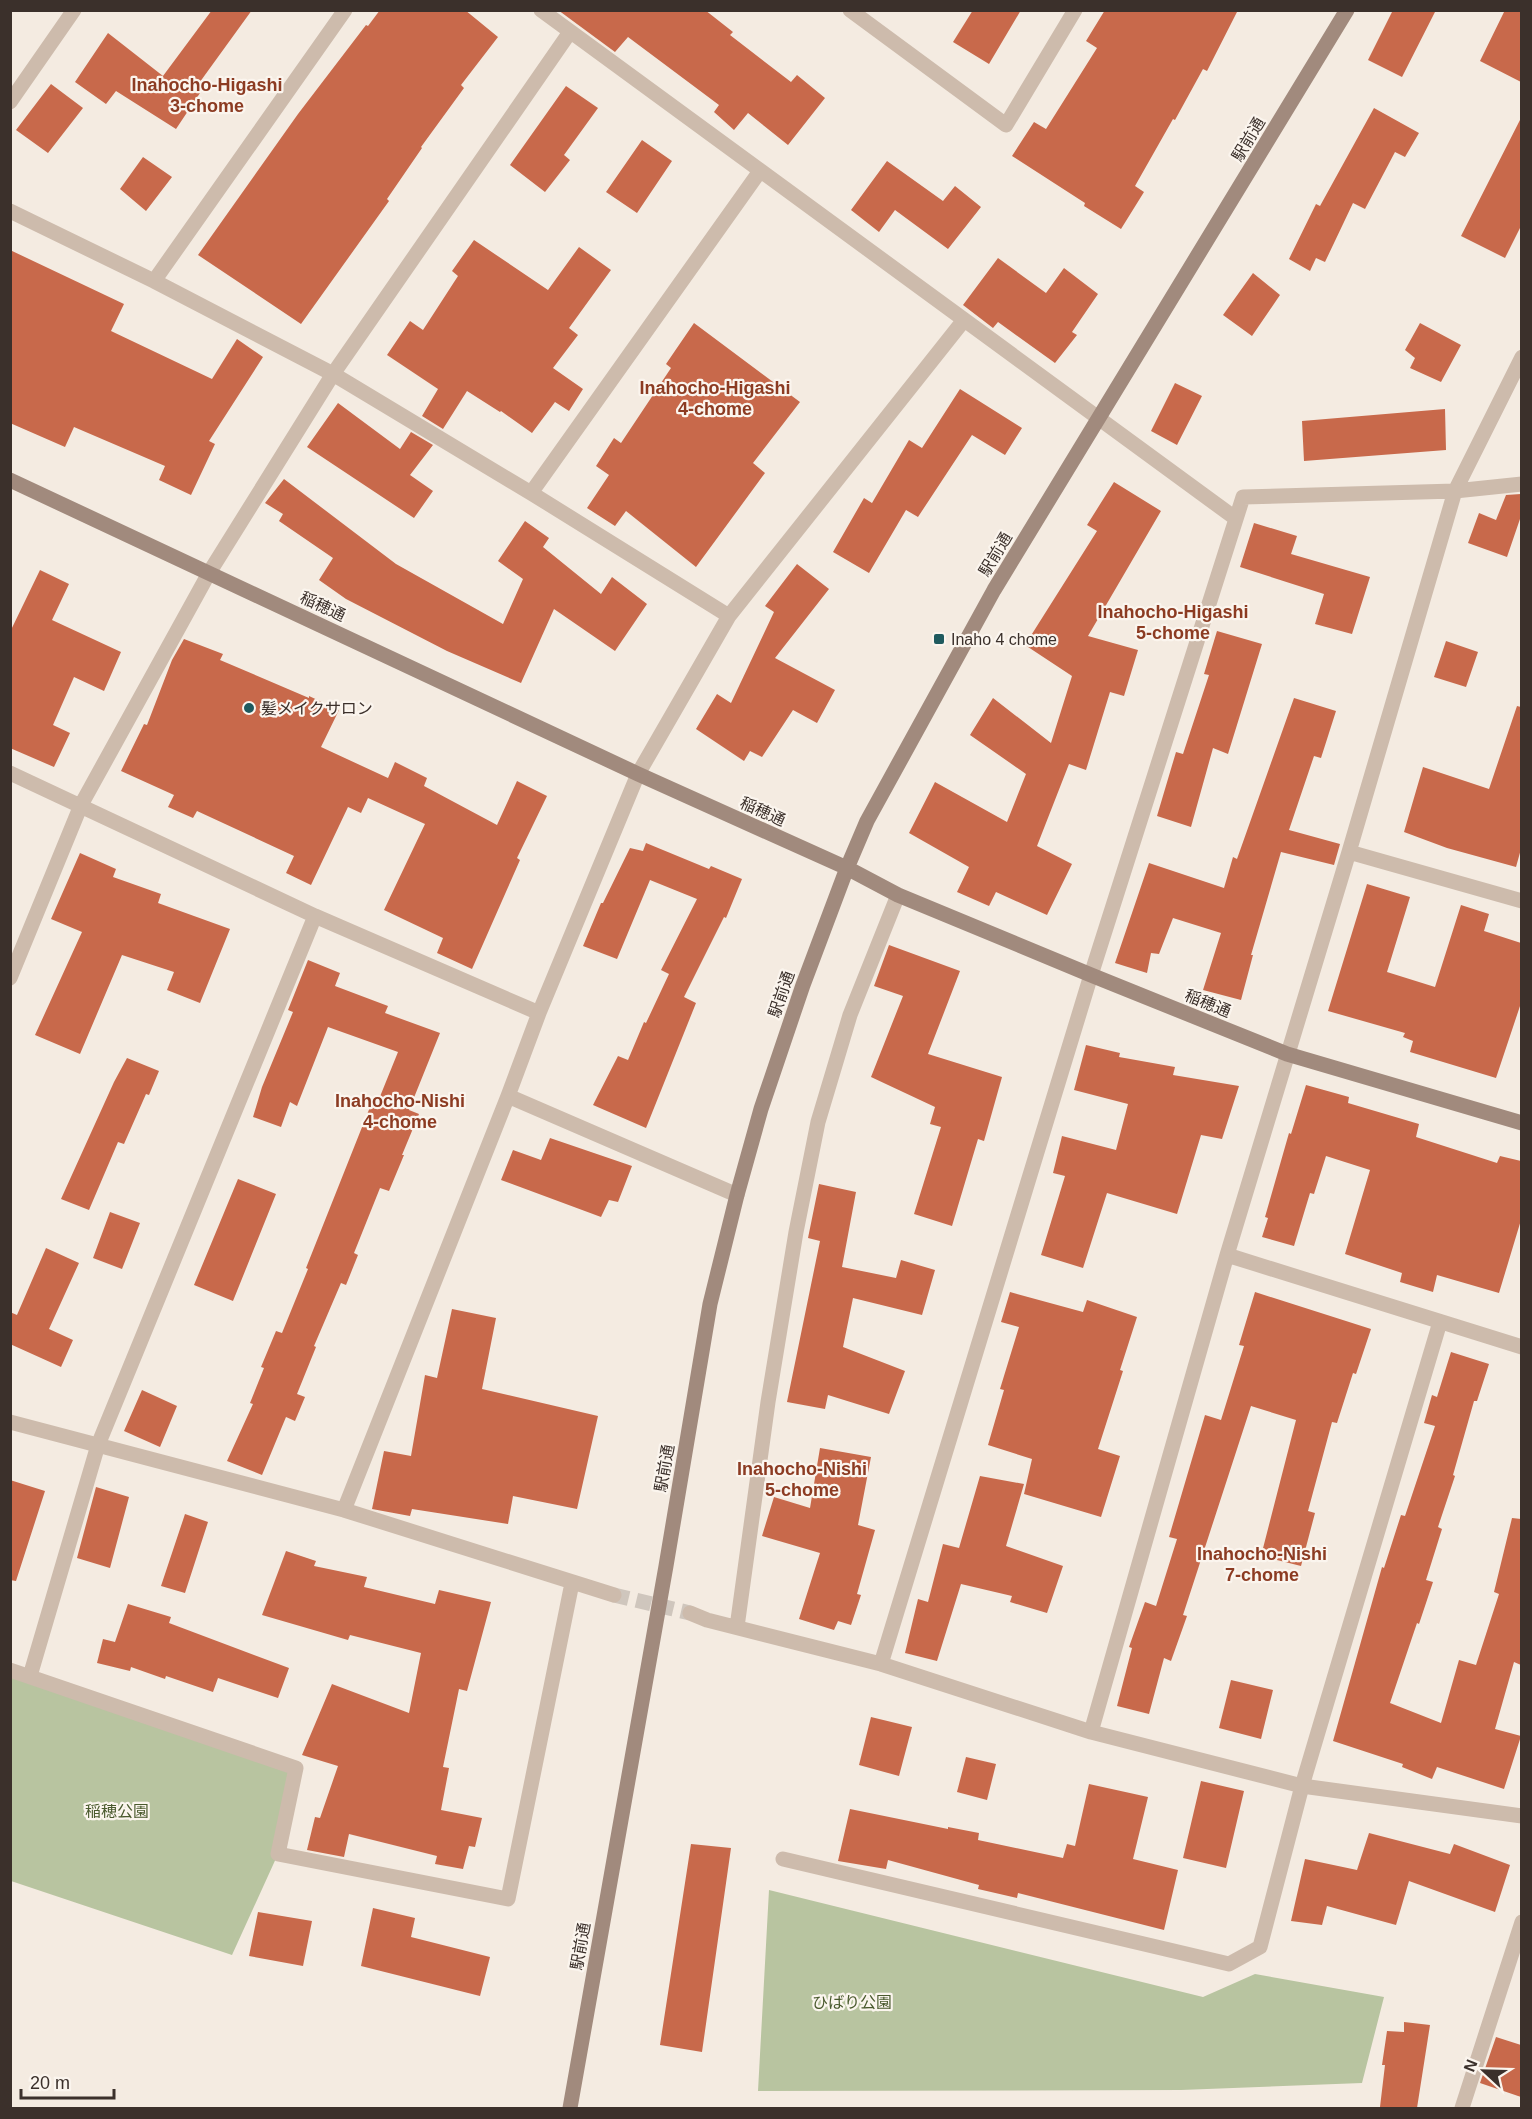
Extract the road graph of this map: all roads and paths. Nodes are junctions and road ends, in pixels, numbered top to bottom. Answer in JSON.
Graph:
{"nodes":[{"id":1,"x":74,"y":10,"type":"edge"},
{"id":2,"x":345,"y":10,"type":"edge"},
{"id":3,"x":541,"y":10,"type":"edge"},
{"id":4,"x":850,"y":10,"type":"edge"},
{"id":5,"x":1075,"y":10,"type":"edge"},
{"id":6,"x":1347,"y":10,"type":"edge"},
{"id":7,"x":570,"y":32,"type":"junction"},
{"id":8,"x":10,"y":102,"type":"edge"},
{"id":9,"x":760,"y":171,"type":"junction"},
{"id":10,"x":10,"y":211,"type":"edge"},
{"id":11,"x":154,"y":281,"type":"junction"},
{"id":12,"x":964,"y":320,"type":"junction"},
{"id":13,"x":1521,"y":357,"type":"edge"},
{"id":14,"x":333,"y":374,"type":"junction"},
{"id":15,"x":1098,"y":418,"type":"junction"},
{"id":16,"x":10,"y":480,"type":"edge"},
{"id":17,"x":1521,"y":484,"type":"edge"},
{"id":18,"x":1455,"y":491,"type":"junction"},
{"id":19,"x":531,"y":493,"type":"junction"},
{"id":20,"x":1235,"y":518,"type":"junction"},
{"id":21,"x":209,"y":573,"type":"junction"},
{"id":22,"x":729,"y":616,"type":"junction"},
{"id":23,"x":10,"y":773,"type":"edge"},
{"id":24,"x":638,"y":774,"type":"junction"},
{"id":25,"x":81,"y":805,"type":"junction"},
{"id":26,"x":1349,"y":852,"type":"junction"},
{"id":27,"x":847,"y":868,"type":"junction"},
{"id":28,"x":898,"y":895,"type":"junction"},
{"id":29,"x":1521,"y":901,"type":"edge"},
{"id":30,"x":315,"y":916,"type":"junction"},
{"id":31,"x":1091,"y":975,"type":"junction"},
{"id":32,"x":10,"y":978,"type":"edge"},
{"id":33,"x":539,"y":1013,"type":"junction"},
{"id":34,"x":1287,"y":1054,"type":"junction"},
{"id":35,"x":508,"y":1096,"type":"junction"},
{"id":36,"x":1521,"y":1123,"type":"edge"},
{"id":37,"x":736,"y":1195,"type":"junction"},
{"id":38,"x":1227,"y":1255,"type":"junction"},
{"id":39,"x":1440,"y":1322,"type":"junction"},
{"id":40,"x":1521,"y":1347,"type":"edge"},
{"id":41,"x":10,"y":1422,"type":"edge"},
{"id":42,"x":98,"y":1445,"type":"junction"},
{"id":43,"x":344,"y":1510,"type":"junction"},
{"id":44,"x":572,"y":1583,"type":"junction"},
{"id":45,"x":614,"y":1595,"type":"tunnel mouth"},
{"id":46,"x":690,"y":1613,"type":"tunnel mouth"},
{"id":47,"x":737,"y":1628,"type":"junction"},
{"id":48,"x":882,"y":1664,"type":"junction"},
{"id":49,"x":10,"y":1670,"type":"edge"},
{"id":50,"x":30,"y":1676,"type":"junction"},
{"id":51,"x":1091,"y":1732,"type":"junction"},
{"id":52,"x":1302,"y":1786,"type":"junction"},
{"id":53,"x":1521,"y":1816,"type":"edge"},
{"id":54,"x":783,"y":1859,"type":"dead end"},
{"id":55,"x":1521,"y":1922,"type":"edge"},
{"id":56,"x":570,"y":2109,"type":"edge"},
{"id":57,"x":1462,"y":2109,"type":"edge"}],
"edges":[{"from":1,"to":8,"type":"street"},
{"from":2,"to":11,"type":"street"},
{"from":3,"to":7,"type":"street"},
{"from":4,"to":5,"type":"street"},
{"from":6,"to":15,"type":"street","name":"駅前通"},
{"from":7,"to":9,"type":"street"},
{"from":7,"to":14,"type":"street"},
{"from":9,"to":12,"type":"street"},
{"from":9,"to":19,"type":"street"},
{"from":10,"to":11,"type":"street"},
{"from":11,"to":14,"type":"street"},
{"from":12,"to":15,"type":"street"},
{"from":12,"to":22,"type":"street"},
{"from":13,"to":18,"type":"street"},
{"from":14,"to":19,"type":"street"},
{"from":14,"to":21,"type":"street"},
{"from":15,"to":20,"type":"street"},
{"from":15,"to":27,"type":"street","name":"駅前通"},
{"from":16,"to":21,"type":"street","name":"稲穂通"},
{"from":17,"to":18,"type":"street"},
{"from":18,"to":20,"type":"street"},
{"from":18,"to":26,"type":"street"},
{"from":19,"to":22,"type":"street"},
{"from":20,"to":31,"type":"street"},
{"from":21,"to":24,"type":"street","name":"稲穂通"},
{"from":21,"to":25,"type":"street"},
{"from":22,"to":24,"type":"street"},
{"from":23,"to":25,"type":"street"},
{"from":24,"to":27,"type":"street","name":"稲穂通"},
{"from":24,"to":33,"type":"street"},
{"from":25,"to":30,"type":"street"},
{"from":25,"to":32,"type":"street"},
{"from":26,"to":29,"type":"street"},
{"from":26,"to":34,"type":"street"},
{"from":27,"to":28,"type":"street","name":"稲穂通"},
{"from":27,"to":37,"type":"street","name":"駅前通"},
{"from":28,"to":31,"type":"street","name":"稲穂通"},
{"from":28,"to":47,"type":"street"},
{"from":30,"to":33,"type":"street"},
{"from":30,"to":42,"type":"street"},
{"from":31,"to":34,"type":"street","name":"稲穂通"},
{"from":31,"to":48,"type":"street"},
{"from":33,"to":35,"type":"street"},
{"from":34,"to":36,"type":"street","name":"稲穂通"},
{"from":34,"to":38,"type":"street"},
{"from":35,"to":37,"type":"street"},
{"from":35,"to":43,"type":"street"},
{"from":37,"to":56,"type":"street","name":"駅前通"},
{"from":38,"to":39,"type":"street"},
{"from":38,"to":51,"type":"street"},
{"from":39,"to":40,"type":"street"},
{"from":39,"to":52,"type":"street"},
{"from":41,"to":42,"type":"street"},
{"from":42,"to":43,"type":"street"},
{"from":42,"to":50,"type":"street"},
{"from":43,"to":44,"type":"street"},
{"from":44,"to":45,"type":"street"},
{"from":44,"to":50,"type":"street"},
{"from":46,"to":47,"type":"street"},
{"from":47,"to":48,"type":"street"},
{"from":48,"to":51,"type":"street"},
{"from":49,"to":50,"type":"street"},
{"from":51,"to":52,"type":"street"},
{"from":52,"to":53,"type":"street"},
{"from":52,"to":54,"type":"street"},
{"from":55,"to":57,"type":"street"}]}
